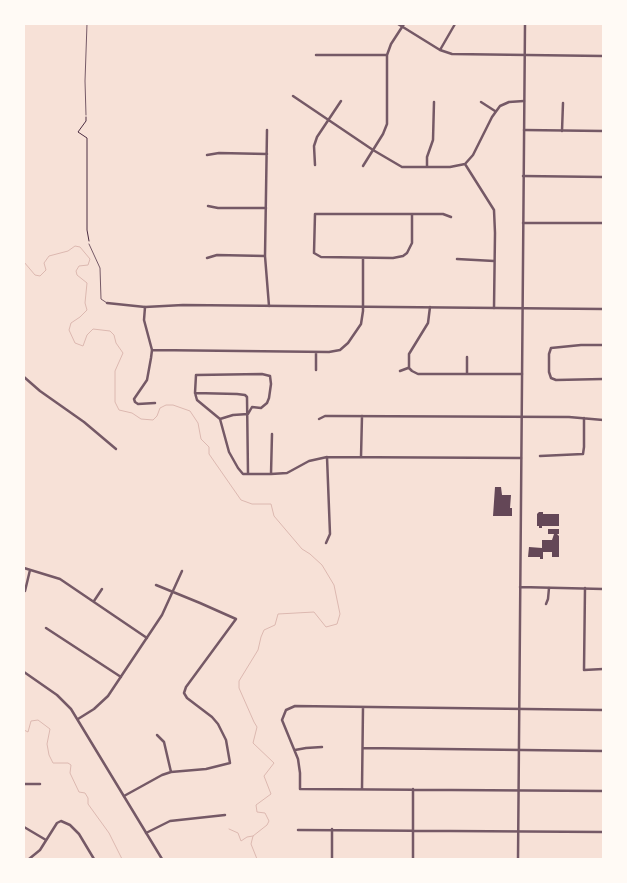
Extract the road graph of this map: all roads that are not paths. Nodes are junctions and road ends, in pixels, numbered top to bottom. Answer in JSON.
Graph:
{"nodes":[{"id":1,"x":87,"y":24,"type":"edge"},
{"id":2,"x":398,"y":24,"type":"edge"},
{"id":3,"x":455,"y":24,"type":"edge"},
{"id":4,"x":525,"y":24,"type":"edge"},
{"id":5,"x":403,"y":25,"type":"edge"},
{"id":6,"x":440,"y":50,"type":"junction"},
{"id":7,"x":316,"y":55,"type":"dead end"},
{"id":8,"x":387,"y":55,"type":"junction"},
{"id":9,"x":524,"y":55,"type":"junction"},
{"id":10,"x":603,"y":56,"type":"edge"},
{"id":11,"x":293,"y":96,"type":"dead end"},
{"id":12,"x":341,"y":100,"type":"dead end"},
{"id":13,"x":524,"y":101,"type":"junction"},
{"id":14,"x":434,"y":102,"type":"dead end"},
{"id":15,"x":481,"y":102,"type":"dead end"},
{"id":16,"x":563,"y":103,"type":"dead end"},
{"id":17,"x":495,"y":112,"type":"junction"},
{"id":18,"x":86,"y":115,"type":"road end"},
{"id":19,"x":328,"y":119,"type":"junction"},
{"id":20,"x":267,"y":130,"type":"dead end"},
{"id":21,"x":524,"y":130,"type":"junction"},
{"id":22,"x":562,"y":131,"type":"junction"},
{"id":23,"x":603,"y":131,"type":"edge"},
{"id":24,"x":373,"y":150,"type":"junction"},
{"id":25,"x":267,"y":154,"type":"junction"},
{"id":26,"x":207,"y":155,"type":"dead end"},
{"id":27,"x":315,"y":164,"type":"dead end"},
{"id":28,"x":465,"y":164,"type":"junction"},
{"id":29,"x":363,"y":166,"type":"dead end"},
{"id":30,"x":427,"y":167,"type":"junction"},
{"id":31,"x":523,"y":176,"type":"junction"},
{"id":32,"x":603,"y":177,"type":"edge"},
{"id":33,"x":208,"y":206,"type":"dead end"},
{"id":34,"x":266,"y":208,"type":"junction"},
{"id":35,"x":412,"y":214,"type":"junction"},
{"id":36,"x":451,"y":217,"type":"dead end"},
{"id":37,"x":523,"y":223,"type":"junction"},
{"id":38,"x":603,"y":223,"type":"edge"},
{"id":39,"x":90,"y":244,"type":"road end"},
{"id":40,"x":266,"y":256,"type":"junction"},
{"id":41,"x":207,"y":258,"type":"dead end"},
{"id":42,"x":363,"y":258,"type":"junction"},
{"id":43,"x":456,"y":259,"type":"dead end"},
{"id":44,"x":494,"y":260,"type":"junction"},
{"id":45,"x":107,"y":303,"type":"joint"},
{"id":46,"x":268,"y":306,"type":"junction"},
{"id":47,"x":363,"y":306,"type":"junction"},
{"id":48,"x":145,"y":307,"type":"junction"},
{"id":49,"x":430,"y":307,"type":"junction"},
{"id":50,"x":494,"y":308,"type":"junction"},
{"id":51,"x":522,"y":308,"type":"junction"},
{"id":52,"x":603,"y":309,"type":"edge"},
{"id":53,"x":603,"y":345,"type":"edge"},
{"id":54,"x":152,"y":350,"type":"junction"},
{"id":55,"x":316,"y":352,"type":"junction"},
{"id":56,"x":467,"y":357,"type":"dead end"},
{"id":57,"x":409,"y":368,"type":"junction"},
{"id":58,"x":316,"y":370,"type":"dead end"},
{"id":59,"x":400,"y":371,"type":"dead end"},
{"id":60,"x":467,"y":374,"type":"junction"},
{"id":61,"x":522,"y":374,"type":"junction"},
{"id":62,"x":24,"y":377,"type":"edge"},
{"id":63,"x":603,"y":379,"type":"edge"},
{"id":64,"x":195,"y":393,"type":"junction"},
{"id":65,"x":155,"y":403,"type":"dead end"},
{"id":66,"x":248,"y":414,"type":"junction"},
{"id":67,"x":362,"y":416,"type":"junction"},
{"id":68,"x":521,"y":417,"type":"junction"},
{"id":69,"x":584,"y":418,"type":"junction"},
{"id":70,"x":220,"y":419,"type":"junction"},
{"id":71,"x":319,"y":419,"type":"dead end"},
{"id":72,"x":603,"y":420,"type":"edge"},
{"id":73,"x":272,"y":434,"type":"dead end"},
{"id":74,"x":116,"y":450,"type":"dead end"},
{"id":75,"x":540,"y":456,"type":"dead end"},
{"id":76,"x":327,"y":457,"type":"junction"},
{"id":77,"x":361,"y":457,"type":"junction"},
{"id":78,"x":521,"y":458,"type":"junction"},
{"id":79,"x":248,"y":474,"type":"junction"},
{"id":80,"x":271,"y":474,"type":"junction"},
{"id":81,"x":326,"y":543,"type":"dead end"},
{"id":82,"x":24,"y":568,"type":"edge"},
{"id":83,"x":30,"y":570,"type":"junction"},
{"id":84,"x":182,"y":571,"type":"dead end"},
{"id":85,"x":156,"y":585,"type":"dead end"},
{"id":86,"x":520,"y":587,"type":"junction"},
{"id":87,"x":548,"y":588,"type":"junction"},
{"id":88,"x":585,"y":588,"type":"junction"},
{"id":89,"x":102,"y":589,"type":"dead end"},
{"id":90,"x":603,"y":589,"type":"edge"},
{"id":91,"x":25,"y":590,"type":"edge"},
{"id":92,"x":174,"y":592,"type":"junction"},
{"id":93,"x":94,"y":601,"type":"junction"},
{"id":94,"x":546,"y":604,"type":"dead end"},
{"id":95,"x":46,"y":628,"type":"dead end"},
{"id":96,"x":147,"y":638,"type":"junction"},
{"id":97,"x":603,"y":670,"type":"edge"},
{"id":98,"x":24,"y":672,"type":"edge"},
{"id":99,"x":120,"y":677,"type":"junction"},
{"id":100,"x":363,"y":707,"type":"junction"},
{"id":101,"x":518,"y":710,"type":"junction"},
{"id":102,"x":603,"y":710,"type":"edge"},
{"id":103,"x":78,"y":719,"type":"junction"},
{"id":104,"x":157,"y":735,"type":"dead end"},
{"id":105,"x":322,"y":748,"type":"dead end"},
{"id":106,"x":363,"y":748,"type":"junction"},
{"id":107,"x":295,"y":750,"type":"junction"},
{"id":108,"x":518,"y":750,"type":"junction"},
{"id":109,"x":603,"y":750,"type":"edge"},
{"id":110,"x":171,"y":772,"type":"junction"},
{"id":111,"x":24,"y":784,"type":"edge"},
{"id":112,"x":40,"y":784,"type":"dead end"},
{"id":113,"x":362,"y":789,"type":"junction"},
{"id":114,"x":414,"y":789,"type":"junction"},
{"id":115,"x":518,"y":790,"type":"junction"},
{"id":116,"x":603,"y":791,"type":"edge"},
{"id":117,"x":124,"y":796,"type":"junction"},
{"id":118,"x":225,"y":816,"type":"dead end"},
{"id":119,"x":24,"y":827,"type":"edge"},
{"id":120,"x":332,"y":829,"type":"junction"},
{"id":121,"x":298,"y":830,"type":"dead end"},
{"id":122,"x":413,"y":830,"type":"junction"},
{"id":123,"x":517,"y":831,"type":"junction"},
{"id":124,"x":603,"y":832,"type":"edge"},
{"id":125,"x":146,"y":833,"type":"junction"},
{"id":126,"x":46,"y":840,"type":"junction"},
{"id":127,"x":29,"y":859,"type":"edge"},
{"id":128,"x":94,"y":859,"type":"edge"},
{"id":129,"x":162,"y":859,"type":"edge"},
{"id":130,"x":332,"y":859,"type":"edge"},
{"id":131,"x":413,"y":859,"type":"edge"},
{"id":132,"x":518,"y":859,"type":"edge"}],
"edges":[{"from":1,"to":18,"type":"lane"},
{"from":2,"to":5,"type":"street"},
{"from":3,"to":6,"type":"street"},
{"from":4,"to":9,"type":"street"},
{"from":5,"to":6,"type":"street"},
{"from":5,"to":8,"type":"street"},
{"from":6,"to":9,"type":"street"},
{"from":7,"to":8,"type":"street"},
{"from":8,"to":24,"type":"street"},
{"from":9,"to":10,"type":"street"},
{"from":9,"to":13,"type":"street"},
{"from":11,"to":19,"type":"street"},
{"from":12,"to":19,"type":"street"},
{"from":13,"to":17,"type":"street"},
{"from":13,"to":21,"type":"street"},
{"from":14,"to":30,"type":"street"},
{"from":15,"to":17,"type":"street"},
{"from":16,"to":22,"type":"street"},
{"from":17,"to":28,"type":"street"},
{"from":19,"to":24,"type":"street"},
{"from":19,"to":27,"type":"street"},
{"from":20,"to":25,"type":"street"},
{"from":21,"to":22,"type":"street"},
{"from":21,"to":31,"type":"street"},
{"from":22,"to":23,"type":"street"},
{"from":24,"to":29,"type":"street"},
{"from":24,"to":30,"type":"street"},
{"from":25,"to":26,"type":"street"},
{"from":25,"to":34,"type":"street"},
{"from":28,"to":30,"type":"street"},
{"from":28,"to":44,"type":"street"},
{"from":31,"to":32,"type":"street"},
{"from":31,"to":37,"type":"street"},
{"from":33,"to":34,"type":"street"},
{"from":34,"to":40,"type":"street"},
{"from":35,"to":36,"type":"street"},
{"from":35,"to":42,"type":"street"},
{"from":35,"to":42,"type":"street"},
{"from":37,"to":38,"type":"street"},
{"from":37,"to":51,"type":"street"},
{"from":39,"to":45,"type":"lane"},
{"from":40,"to":41,"type":"street"},
{"from":40,"to":46,"type":"street"},
{"from":42,"to":47,"type":"street"},
{"from":43,"to":44,"type":"street"},
{"from":44,"to":50,"type":"street"},
{"from":45,"to":48,"type":"street"},
{"from":46,"to":47,"type":"street"},
{"from":46,"to":48,"type":"street"},
{"from":47,"to":49,"type":"street"},
{"from":47,"to":55,"type":"street"},
{"from":48,"to":54,"type":"street"},
{"from":49,"to":50,"type":"street"},
{"from":49,"to":57,"type":"street"},
{"from":50,"to":51,"type":"street"},
{"from":51,"to":52,"type":"street"},
{"from":51,"to":61,"type":"street"},
{"from":53,"to":63,"type":"street"},
{"from":54,"to":55,"type":"street"},
{"from":54,"to":65,"type":"street"},
{"from":55,"to":58,"type":"street"},
{"from":56,"to":60,"type":"street"},
{"from":57,"to":59,"type":"street"},
{"from":57,"to":60,"type":"street"},
{"from":60,"to":61,"type":"street"},
{"from":61,"to":68,"type":"street"},
{"from":62,"to":74,"type":"street"},
{"from":64,"to":66,"type":"street"},
{"from":64,"to":66,"type":"street"},
{"from":64,"to":70,"type":"street"},
{"from":66,"to":70,"type":"street"},
{"from":66,"to":79,"type":"street"},
{"from":67,"to":68,"type":"street"},
{"from":67,"to":71,"type":"street"},
{"from":67,"to":77,"type":"street"},
{"from":68,"to":69,"type":"street"},
{"from":68,"to":78,"type":"street"},
{"from":69,"to":72,"type":"street"},
{"from":69,"to":75,"type":"street"},
{"from":70,"to":79,"type":"street"},
{"from":73,"to":80,"type":"street"},
{"from":76,"to":77,"type":"street"},
{"from":76,"to":80,"type":"street"},
{"from":76,"to":81,"type":"street"},
{"from":77,"to":78,"type":"street"},
{"from":78,"to":86,"type":"street"},
{"from":79,"to":80,"type":"street"},
{"from":82,"to":83,"type":"street"},
{"from":83,"to":91,"type":"street"},
{"from":83,"to":93,"type":"street"},
{"from":84,"to":92,"type":"street"},
{"from":85,"to":92,"type":"street"},
{"from":86,"to":87,"type":"street"},
{"from":86,"to":101,"type":"street"},
{"from":87,"to":88,"type":"street"},
{"from":87,"to":94,"type":"street"},
{"from":88,"to":90,"type":"street"},
{"from":88,"to":97,"type":"street"},
{"from":89,"to":93,"type":"street"},
{"from":92,"to":96,"type":"street"},
{"from":92,"to":110,"type":"street"},
{"from":93,"to":96,"type":"street"},
{"from":95,"to":99,"type":"street"},
{"from":96,"to":99,"type":"street"},
{"from":98,"to":103,"type":"street"},
{"from":99,"to":103,"type":"street"},
{"from":100,"to":101,"type":"street"},
{"from":100,"to":106,"type":"street"},
{"from":100,"to":107,"type":"street"},
{"from":101,"to":102,"type":"street"},
{"from":101,"to":108,"type":"street"},
{"from":103,"to":117,"type":"street"},
{"from":104,"to":110,"type":"street"},
{"from":105,"to":107,"type":"street"},
{"from":106,"to":108,"type":"street"},
{"from":106,"to":113,"type":"street"},
{"from":107,"to":113,"type":"street"},
{"from":108,"to":109,"type":"street"},
{"from":108,"to":115,"type":"street"},
{"from":110,"to":117,"type":"street"},
{"from":111,"to":112,"type":"street"},
{"from":113,"to":114,"type":"street"},
{"from":114,"to":115,"type":"street"},
{"from":114,"to":122,"type":"street"},
{"from":115,"to":116,"type":"street"},
{"from":115,"to":123,"type":"street"},
{"from":117,"to":125,"type":"street"},
{"from":118,"to":125,"type":"street"},
{"from":119,"to":126,"type":"street"},
{"from":120,"to":121,"type":"street"},
{"from":120,"to":122,"type":"street"},
{"from":120,"to":130,"type":"street"},
{"from":122,"to":123,"type":"street"},
{"from":122,"to":131,"type":"street"},
{"from":123,"to":124,"type":"street"},
{"from":123,"to":132,"type":"street"},
{"from":125,"to":129,"type":"street"},
{"from":126,"to":127,"type":"street"},
{"from":126,"to":128,"type":"street"}]}
